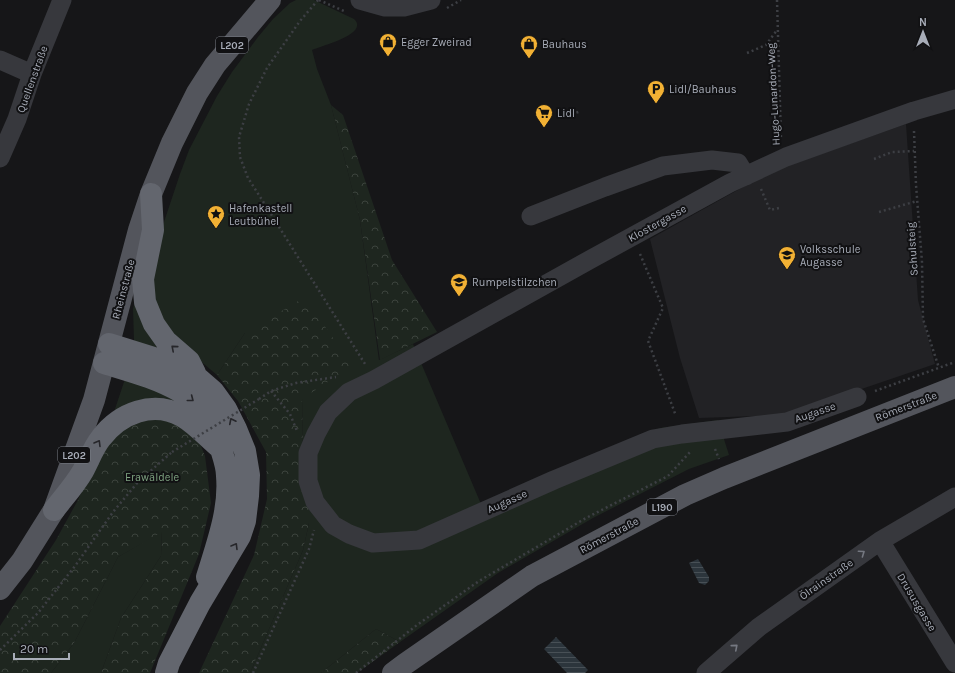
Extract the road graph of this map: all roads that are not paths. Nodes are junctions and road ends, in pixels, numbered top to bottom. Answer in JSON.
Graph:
{"nodes":[{"id":1,"x":62,"y":0,"type":"edge"},
{"id":2,"x":270,"y":0,"type":"edge"},
{"id":3,"x":360,"y":0,"type":"edge"},
{"id":4,"x":431,"y":0,"type":"edge"},
{"id":5,"x":0,"y":60,"type":"edge"},
{"id":6,"x":32,"y":74,"type":"junction"},
{"id":7,"x":955,"y":99,"type":"edge"},
{"id":8,"x":0,"y":158,"type":"edge"},
{"id":9,"x":753,"y":181,"type":"junction"},
{"id":10,"x":151,"y":194,"type":"junction"},
{"id":11,"x":531,"y":216,"type":"dead end"},
{"id":12,"x":106,"y":354,"type":"junction"},
{"id":13,"x":198,"y":378,"type":"junction"},
{"id":14,"x":374,"y":380,"type":"joint"},
{"id":15,"x":955,"y":387,"type":"edge"},
{"id":16,"x":857,"y":397,"type":"road end"},
{"id":17,"x":221,"y":448,"type":"junction"},
{"id":18,"x":955,"y":497,"type":"edge"},
{"id":19,"x":54,"y":510,"type":"junction"},
{"id":20,"x":880,"y":541,"type":"junction"},
{"id":21,"x":0,"y":589,"type":"edge"},
{"id":22,"x":200,"y":603,"type":"junction"},
{"id":23,"x":955,"y":663,"type":"edge"},
{"id":24,"x":166,"y":673,"type":"edge"},
{"id":25,"x":393,"y":673,"type":"edge"},
{"id":26,"x":706,"y":673,"type":"edge"}],
"edges":[{"from":1,"to":6,"type":"street","name":"Quellenstraße"},
{"from":2,"to":10,"type":"main road","name":"Rheinstraße","number":"L202"},
{"from":3,"to":4,"type":"street"},
{"from":5,"to":6,"type":"street"},
{"from":6,"to":8,"type":"street","name":"Quellenstraße"},
{"from":7,"to":9,"type":"street","name":"Klostergasse"},
{"from":9,"to":11,"type":"street"},
{"from":9,"to":14,"type":"street","name":"Klostergasse"},
{"from":10,"to":12,"type":"main road","name":"Rheinstraße","number":"L202"},
{"from":13,"to":10,"type":"highway","one_way":true},
{"from":12,"to":13,"type":"highway"},
{"from":12,"to":17,"type":"highway","one_way":true},
{"from":12,"to":19,"type":"main road","name":"Rheinstraße","number":"L202"},
{"from":22,"to":13,"type":"highway","one_way":true},
{"from":14,"to":16,"type":"street","name":"Augasse"},
{"from":15,"to":25,"type":"main road","name":"Römerstraße","number":"L190"},
{"from":19,"to":17,"type":"highway","one_way":true},
{"from":17,"to":22,"type":"highway"},
{"from":18,"to":20,"type":"street","name":"Ölrainstraße"},
{"from":19,"to":21,"type":"main road","name":"Rheinstraße","number":"L202"},
{"from":20,"to":23,"type":"street","name":"Drususgasse"},
{"from":26,"to":20,"type":"street","name":"Ölrainstraße","one_way":true},
{"from":22,"to":24,"type":"highway"}]}
